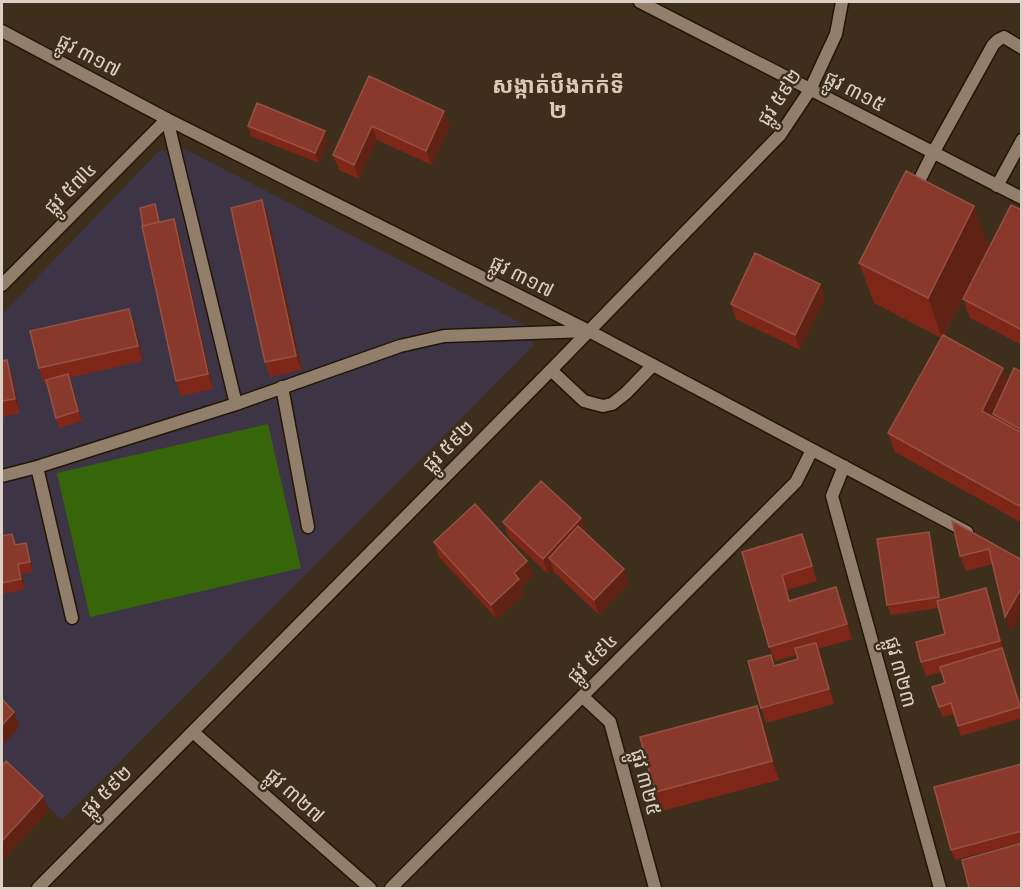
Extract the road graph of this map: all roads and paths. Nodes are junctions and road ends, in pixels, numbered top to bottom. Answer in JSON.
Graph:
{"nodes":[{"id":1,"x":640,"y":2,"type":"edge"},
{"id":2,"x":842,"y":2,"type":"edge"},
{"id":3,"x":2,"y":31,"type":"edge"},
{"id":4,"x":1022,"y":48,"type":"edge"},
{"id":5,"x":810,"y":90,"type":"junction"},
{"id":6,"x":167,"y":119,"type":"junction"},
{"id":7,"x":1022,"y":140,"type":"edge"},
{"id":8,"x":933,"y":153,"type":"junction"},
{"id":9,"x":997,"y":186,"type":"junction"},
{"id":10,"x":1022,"y":198,"type":"edge"},
{"id":11,"x":909,"y":203,"type":"edge"},
{"id":12,"x":2,"y":285,"type":"edge"},
{"id":13,"x":589,"y":331,"type":"junction"},
{"id":14,"x":653,"y":365,"type":"junction"},
{"id":15,"x":551,"y":370,"type":"junction"},
{"id":16,"x":282,"y":387,"type":"junction"},
{"id":17,"x":236,"y":404,"type":"junction"},
{"id":18,"x":812,"y":450,"type":"junction"},
{"id":19,"x":844,"y":466,"type":"junction"},
{"id":20,"x":37,"y":467,"type":"junction"},
{"id":21,"x":2,"y":477,"type":"edge"},
{"id":22,"x":308,"y":526,"type":"dead end"},
{"id":23,"x":980,"y":538,"type":"edge"},
{"id":24,"x":72,"y":618,"type":"dead end"},
{"id":25,"x":582,"y":696,"type":"junction"},
{"id":26,"x":193,"y":732,"type":"junction"},
{"id":27,"x":38,"y":888,"type":"edge"},
{"id":28,"x":370,"y":888,"type":"edge"},
{"id":29,"x":391,"y":888,"type":"edge"},
{"id":30,"x":655,"y":888,"type":"edge"},
{"id":31,"x":940,"y":888,"type":"edge"}],
"edges":[{"from":1,"to":5,"type":"street","name":"ផ្លូវ ៣១៥"},
{"from":2,"to":5,"type":"street","name":"ផ្លូវ ៥៩២"},
{"from":3,"to":6,"type":"street","name":"ផ្លូវ ៣១៧"},
{"from":4,"to":8,"type":"street"},
{"from":5,"to":8,"type":"street","name":"ផ្លូវ ៣១៥"},
{"from":5,"to":13,"type":"street","name":"ផ្លូវ ៥៩២"},
{"from":6,"to":12,"type":"street","name":"ផ្លូវ ៥៧៤"},
{"from":6,"to":13,"type":"street","name":"ផ្លូវ ៣១៧"},
{"from":6,"to":17,"type":"street"},
{"from":7,"to":9,"type":"street"},
{"from":8,"to":9,"type":"street","name":"ផ្លូវ ៣១៥"},
{"from":8,"to":11,"type":"street"},
{"from":9,"to":10,"type":"street","name":"ផ្លូវ ៣១៥"},
{"from":13,"to":14,"type":"street","name":"ផ្លូវ ៣១៧"},
{"from":13,"to":15,"type":"street","name":"ផ្លូវ ៥៩២"},
{"from":13,"to":16,"type":"street"},
{"from":14,"to":15,"type":"street"},
{"from":14,"to":18,"type":"street","name":"ផ្លូវ ៣១៧"},
{"from":15,"to":26,"type":"street","name":"ផ្លូវ ៥៩២"},
{"from":16,"to":17,"type":"street"},
{"from":16,"to":22,"type":"street"},
{"from":17,"to":20,"type":"street"},
{"from":18,"to":19,"type":"street","name":"ផ្លូវ ៣១៧"},
{"from":18,"to":25,"type":"street","name":"ផ្លូវ ៥៩៤"},
{"from":19,"to":23,"type":"street","name":"ផ្លូវ ៣១៧"},
{"from":19,"to":31,"type":"street","name":"ផ្លូវ ៣២៣"},
{"from":20,"to":21,"type":"street"},
{"from":20,"to":24,"type":"street"},
{"from":25,"to":29,"type":"street","name":"ផ្លូវ ៥៩៤"},
{"from":25,"to":30,"type":"street","name":"ផ្លូវ ៣២៥"},
{"from":26,"to":27,"type":"street","name":"ផ្លូវ ៥៩២"},
{"from":26,"to":28,"type":"street","name":"ផ្លូវ ៣២៧"}]}
